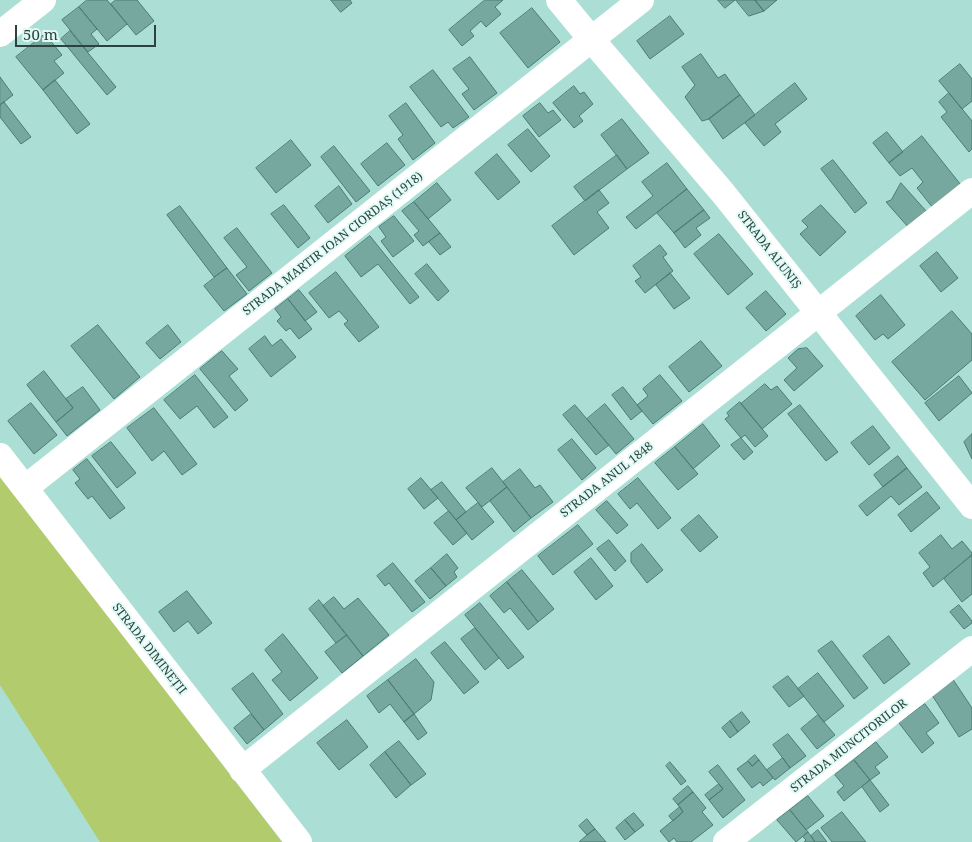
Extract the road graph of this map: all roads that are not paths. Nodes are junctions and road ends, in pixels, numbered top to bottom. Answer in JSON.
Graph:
{"nodes":[{"id":1,"x":43,"y":0,"type":"edge"},
{"id":2,"x":559,"y":0,"type":"edge"},
{"id":3,"x":641,"y":0,"type":"edge"},
{"id":4,"x":0,"y":34,"type":"edge"},
{"id":5,"x":590,"y":39,"type":"junction"},
{"id":6,"x":972,"y":191,"type":"edge"},
{"id":7,"x":819,"y":313,"type":"junction"},
{"id":8,"x":0,"y":456,"type":"edge"},
{"id":9,"x":25,"y":488,"type":"junction"},
{"id":10,"x":972,"y":506,"type":"edge"},
{"id":11,"x":972,"y":649,"type":"edge"},
{"id":12,"x":242,"y":770,"type":"junction"},
{"id":13,"x":299,"y":842,"type":"edge"},
{"id":14,"x":726,"y":842,"type":"edge"}],
"edges":[{"from":1,"to":4,"type":"street"},
{"from":2,"to":5,"type":"street","name":"STRADA ALUNIȘ"},
{"from":3,"to":5,"type":"street","name":"STRADA MARTIR IOAN CIORDAȘ (1918)"},
{"from":5,"to":7,"type":"street","name":"STRADA ALUNIȘ"},
{"from":5,"to":9,"type":"street","name":"STRADA MARTIR IOAN CIORDAȘ (1918)"},
{"from":6,"to":7,"type":"street","name":"STRADA ANUL 1848"},
{"from":7,"to":10,"type":"street","name":"STRADA ALUNIȘ"},
{"from":7,"to":12,"type":"street","name":"STRADA ANUL 1848"},
{"from":8,"to":9,"type":"street","name":"STRADA DIMINEȚII"},
{"from":9,"to":12,"type":"street","name":"STRADA DIMINEȚII"},
{"from":11,"to":14,"type":"street","name":"STRADA MUNCITORILOR"},
{"from":12,"to":13,"type":"street","name":"STRADA DIMINEȚII"}]}
